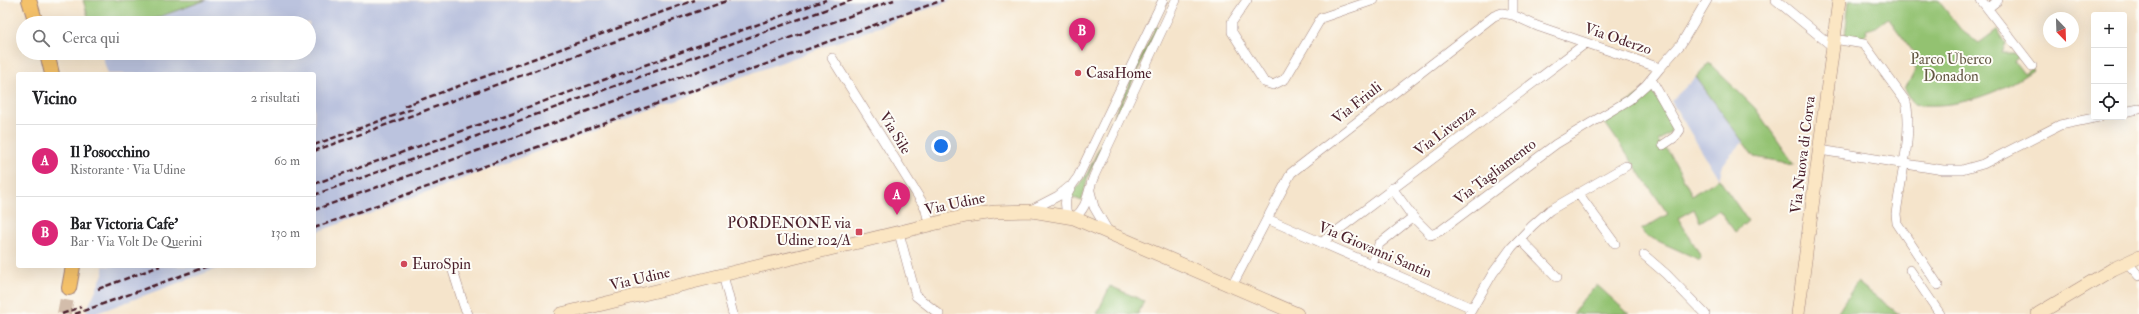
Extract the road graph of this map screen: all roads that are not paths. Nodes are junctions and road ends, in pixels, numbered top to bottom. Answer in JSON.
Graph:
{"nodes":[{"id":1,"x":29,"y":0,"type":"edge"},
{"id":2,"x":1163,"y":0,"type":"edge"},
{"id":3,"x":1176,"y":0,"type":"edge"},
{"id":4,"x":1247,"y":0,"type":"edge"},
{"id":5,"x":1374,"y":0,"type":"edge"},
{"id":6,"x":1513,"y":0,"type":"edge"},
{"id":7,"x":1707,"y":0,"type":"edge"},
{"id":8,"x":1776,"y":0,"type":"edge"},
{"id":9,"x":1839,"y":0,"type":"edge"},
{"id":10,"x":1981,"y":0,"type":"edge"},
{"id":11,"x":1998,"y":0,"type":"edge"},
{"id":12,"x":1988,"y":8,"type":"junction"},
{"id":13,"x":1513,"y":15,"type":"junction"},
{"id":14,"x":34,"y":16,"type":"edge"},
{"id":15,"x":1154,"y":18,"type":"junction"},
{"id":16,"x":1165,"y":23,"type":"junction"},
{"id":17,"x":1586,"y":43,"type":"junction"},
{"id":18,"x":1833,"y":43,"type":"junction"},
{"id":19,"x":832,"y":58,"type":"dead end"},
{"id":20,"x":49,"y":60,"type":"edge"},
{"id":21,"x":2032,"y":66,"type":"dead end"},
{"id":22,"x":1660,"y":68,"type":"junction"},
{"id":23,"x":52,"y":72,"type":"edge"},
{"id":24,"x":1651,"y":79,"type":"junction"},
{"id":25,"x":2139,"y":109,"type":"edge"},
{"id":26,"x":2127,"y":111,"type":"edge"},
{"id":27,"x":2091,"y":119,"type":"edge"},
{"id":28,"x":1663,"y":144,"type":"dead end"},
{"id":29,"x":1820,"y":150,"type":"junction"},
{"id":30,"x":1903,"y":162,"type":"junction"},
{"id":31,"x":1626,"y":166,"type":"dead end"},
{"id":32,"x":1074,"y":183,"type":"junction"},
{"id":33,"x":1090,"y":185,"type":"junction"},
{"id":34,"x":1392,"y":188,"type":"junction"},
{"id":35,"x":1578,"y":193,"type":"junction"},
{"id":36,"x":1028,"y":211,"type":"junction"},
{"id":37,"x":1413,"y":217,"type":"junction"},
{"id":38,"x":1071,"y":218,"type":"junction"},
{"id":39,"x":1267,"y":221,"type":"junction"},
{"id":40,"x":930,"y":226,"type":"junction"},
{"id":41,"x":899,"y":233,"type":"junction"},
{"id":42,"x":1108,"y":233,"type":"junction"},
{"id":43,"x":1520,"y":239,"type":"junction"},
{"id":44,"x":1321,"y":243,"type":"junction"},
{"id":45,"x":1615,"y":244,"type":"dead end"},
{"id":46,"x":1644,"y":254,"type":"dead end"},
{"id":47,"x":2134,"y":259,"type":"edge"},
{"id":48,"x":1372,"y":265,"type":"junction"},
{"id":49,"x":73,"y":268,"type":"edge"},
{"id":50,"x":453,"y":270,"type":"dead end"},
{"id":51,"x":1910,"y":270,"type":"dead end"},
{"id":52,"x":723,"y":275,"type":"junction"},
{"id":53,"x":2139,"y":276,"type":"edge"},
{"id":54,"x":1557,"y":277,"type":"dead end"},
{"id":55,"x":1938,"y":285,"type":"dead end"},
{"id":56,"x":1232,"y":286,"type":"junction"},
{"id":57,"x":69,"y":288,"type":"tunnel mouth"},
{"id":58,"x":595,"y":310,"type":"edge"},
{"id":59,"x":465,"y":311,"type":"edge"},
{"id":60,"x":1470,"y":311,"type":"edge"},
{"id":61,"x":561,"y":314,"type":"edge"},
{"id":62,"x":733,"y":314,"type":"edge"},
{"id":63,"x":938,"y":314,"type":"edge"},
{"id":64,"x":1298,"y":314,"type":"edge"},
{"id":65,"x":1705,"y":314,"type":"edge"},
{"id":66,"x":1798,"y":314,"type":"edge"},
{"id":67,"x":1940,"y":314,"type":"edge"},
{"id":68,"x":2038,"y":314,"type":"edge"}],
"edges":[{"from":1,"to":14,"type":"main road"},
{"from":2,"to":15,"type":"street"},
{"from":3,"to":16,"type":"street"},
{"from":4,"to":5,"type":"street"},
{"from":6,"to":13,"type":"street"},
{"from":7,"to":22,"type":"street","name":"Via Oderzo"},
{"from":8,"to":18,"type":"street"},
{"from":9,"to":18,"type":"main road","name":"Via Nuova di Corva"},
{"from":10,"to":12,"type":"street"},
{"from":11,"to":12,"type":"street"},
{"from":12,"to":21,"type":"street"},
{"from":13,"to":17,"type":"street","name":"Via Oderzo"},
{"from":13,"to":39,"type":"street","name":"Via Friuli"},
{"from":15,"to":16,"type":"street"},
{"from":15,"to":32,"type":"street"},
{"from":16,"to":33,"type":"street"},
{"from":17,"to":22,"type":"street","name":"Via Oderzo"},
{"from":17,"to":34,"type":"street","name":"Via Livenza"},
{"from":18,"to":29,"type":"main road","name":"Via Nuova di Corva"},
{"from":18,"to":30,"type":"street"},
{"from":19,"to":40,"type":"street","name":"Via Sile"},
{"from":20,"to":23,"type":"main road"},
{"from":22,"to":24,"type":"street","name":"Via Tagliamento"},
{"from":24,"to":28,"type":"street"},
{"from":24,"to":37,"type":"street","name":"Via Tagliamento"},
{"from":25,"to":26,"type":"street"},
{"from":27,"to":30,"type":"street"},
{"from":29,"to":30,"type":"street"},
{"from":29,"to":66,"type":"main road","name":"Via Nuova di Corva"},
{"from":30,"to":55,"type":"street"},
{"from":31,"to":35,"type":"street"},
{"from":32,"to":36,"type":"street"},
{"from":32,"to":38,"type":"street"},
{"from":33,"to":38,"type":"street"},
{"from":33,"to":42,"type":"street"},
{"from":34,"to":37,"type":"street"},
{"from":34,"to":44,"type":"street","name":"Via Livenza"},
{"from":35,"to":43,"type":"street"},
{"from":35,"to":45,"type":"street"},
{"from":36,"to":38,"type":"main road","name":"Via Udine"},
{"from":36,"to":40,"type":"main road","name":"Via Udine"},
{"from":37,"to":48,"type":"street"},
{"from":38,"to":42,"type":"main road","name":"Via Udine"},
{"from":39,"to":44,"type":"street","name":"Via Giovanni Santin"},
{"from":39,"to":56,"type":"street","name":"Via Friuli"},
{"from":40,"to":41,"type":"main road","name":"Via Udine"},
{"from":41,"to":52,"type":"main road","name":"Via Udine"},
{"from":41,"to":63,"type":"street"},
{"from":42,"to":56,"type":"main road","name":"Via Udine"},
{"from":43,"to":54,"type":"street"},
{"from":43,"to":60,"type":"street"},
{"from":44,"to":48,"type":"street","name":"Via Giovanni Santin"},
{"from":46,"to":65,"type":"street"},
{"from":47,"to":53,"type":"street"},
{"from":47,"to":68,"type":"main road"},
{"from":48,"to":60,"type":"street","name":"Via Giovanni Santin"},
{"from":49,"to":57,"type":"main road"},
{"from":50,"to":59,"type":"street"},
{"from":51,"to":67,"type":"street"},
{"from":52,"to":58,"type":"main road","name":"Via Udine"},
{"from":52,"to":62,"type":"street"},
{"from":56,"to":64,"type":"main road","name":"Via Udine"},
{"from":58,"to":61,"type":"main road","name":"Via Udine"}]}
